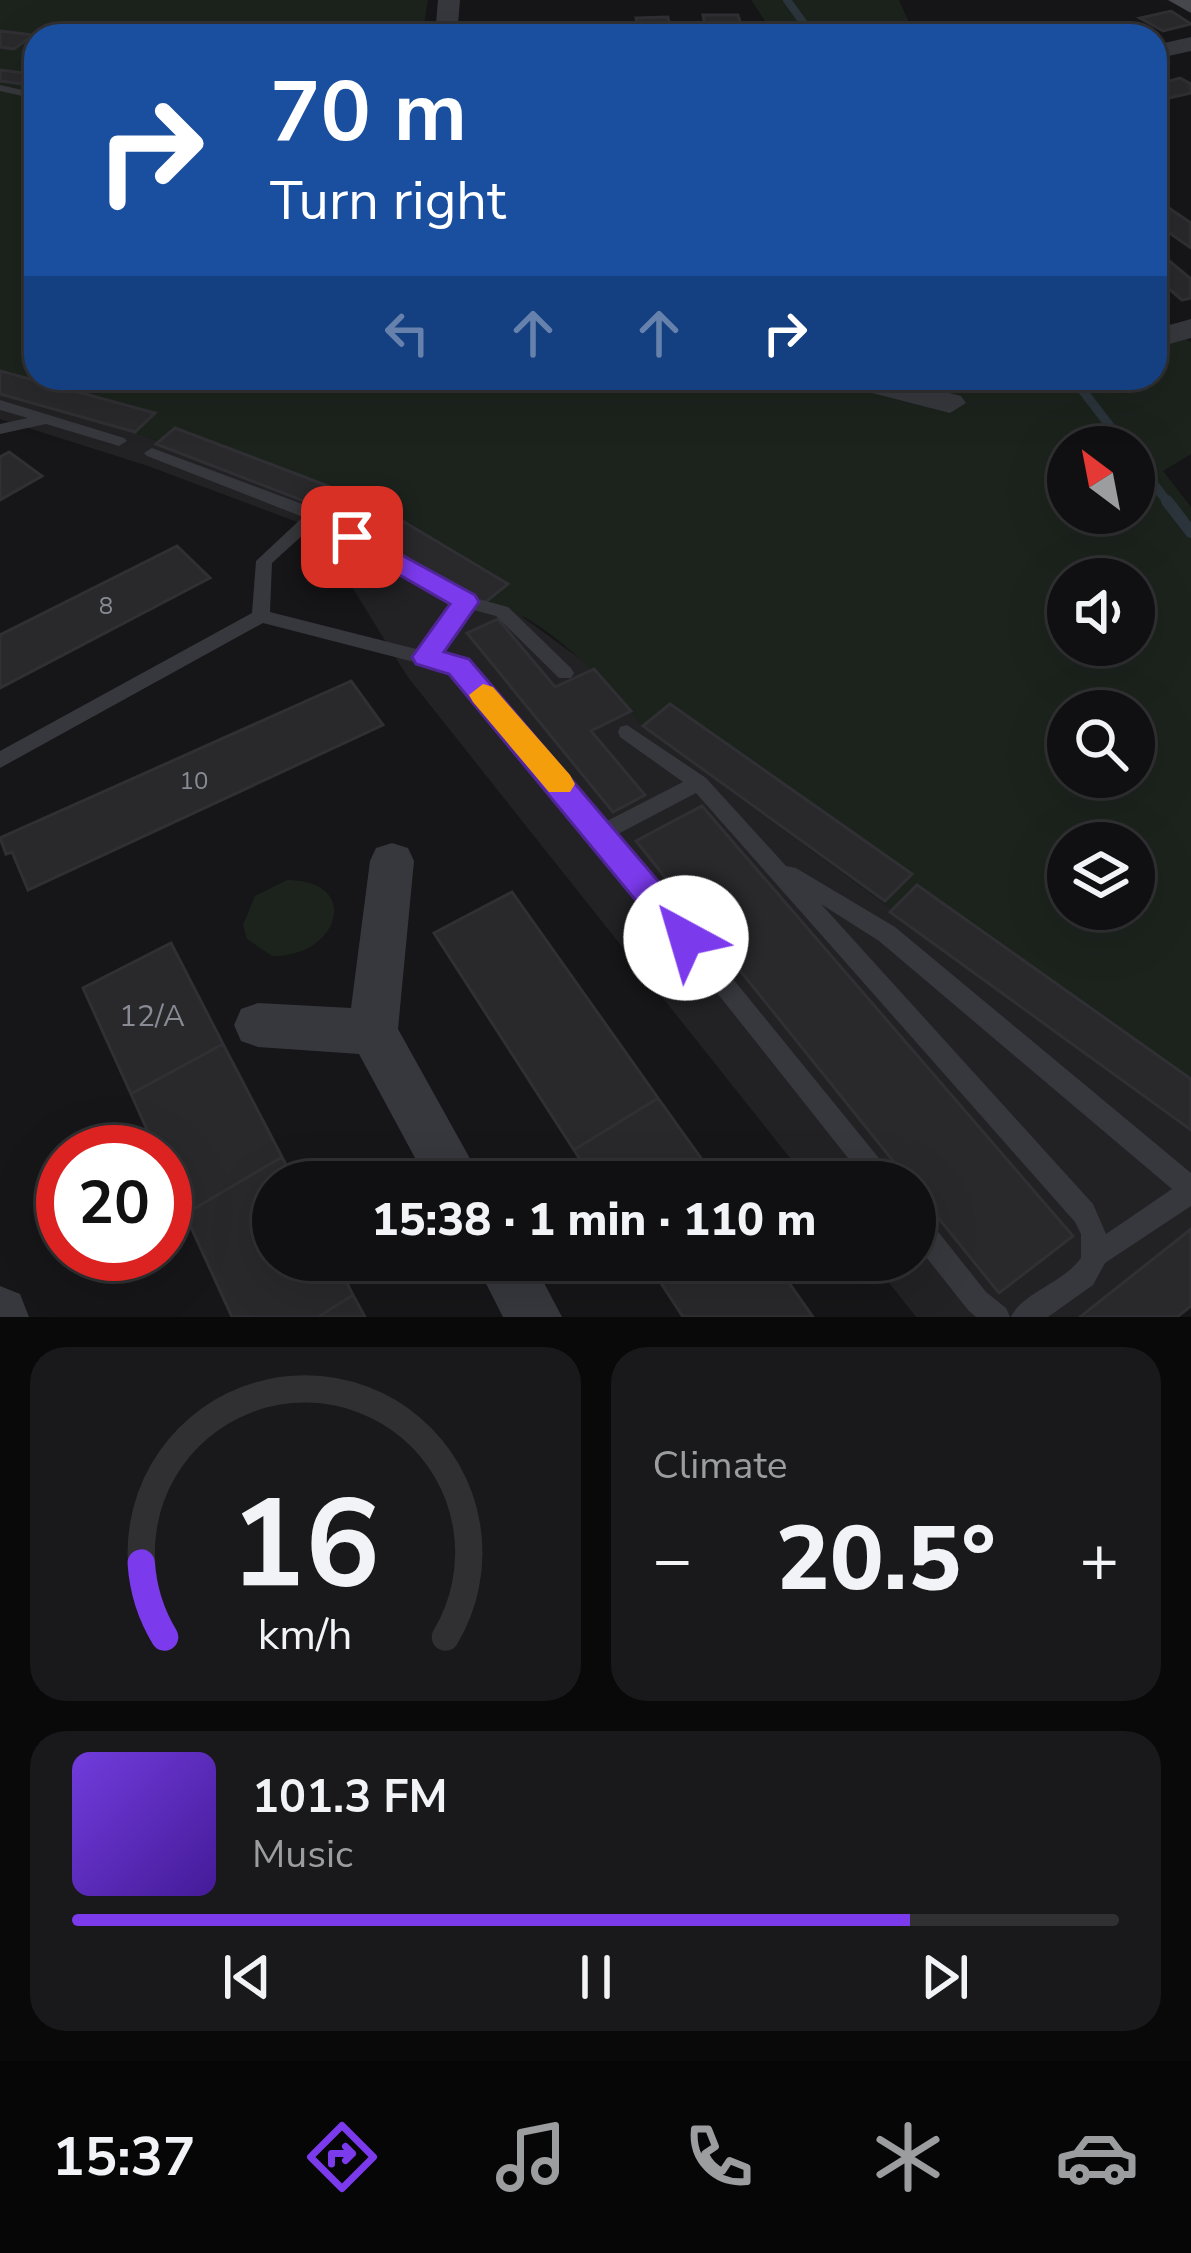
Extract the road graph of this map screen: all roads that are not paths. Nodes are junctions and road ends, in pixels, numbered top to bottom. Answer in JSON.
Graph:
{"nodes":[{"id":1,"x":899,"y":390,"type":"edge"},
{"id":2,"x":950,"y":403,"type":"dead end"},
{"id":3,"x":0,"y":405,"type":"edge"},
{"id":4,"x":46,"y":419,"type":"junction"},
{"id":5,"x":0,"y":430,"type":"edge"},
{"id":6,"x":119,"y":441,"type":"dead end"},
{"id":7,"x":152,"y":454,"type":"dead end"},
{"id":8,"x":315,"y":515,"type":"junction"},
{"id":9,"x":466,"y":602,"type":"junction"},
{"id":10,"x":261,"y":616,"type":"junction"},
{"id":11,"x":425,"y":657,"type":"junction"},
{"id":12,"x":565,"y":673,"type":"dead end"},
{"id":13,"x":627,"y":732,"type":"dead end"},
{"id":14,"x":0,"y":760,"type":"edge"},
{"id":15,"x":700,"y":783,"type":"junction"},
{"id":16,"x":602,"y":833,"type":"junction"},
{"id":17,"x":392,"y":861,"type":"dead end"},
{"id":18,"x":770,"y":862,"type":"junction"},
{"id":19,"x":258,"y":1025,"type":"dead end"},
{"id":20,"x":373,"y":1032,"type":"junction"},
{"id":21,"x":446,"y":1161,"type":"edge"},
{"id":22,"x":865,"y":1161,"type":"edge"},
{"id":23,"x":1191,"y":1190,"type":"edge"},
{"id":24,"x":936,"y":1249,"type":"edge"},
{"id":25,"x":1099,"y":1253,"type":"junction"},
{"id":26,"x":513,"y":1281,"type":"edge"},
{"id":27,"x":534,"y":1317,"type":"edge"},
{"id":28,"x":997,"y":1317,"type":"edge"},
{"id":29,"x":1024,"y":1317,"type":"edge"}],
"edges":[{"from":1,"to":2,"type":"street"},
{"from":3,"to":4,"type":"lane"},
{"from":4,"to":5,"type":"lane"},
{"from":4,"to":6,"type":"lane"},
{"from":7,"to":8,"type":"lane"},
{"from":8,"to":9,"type":"lane"},
{"from":8,"to":10,"type":"lane"},
{"from":9,"to":11,"type":"lane"},
{"from":9,"to":12,"type":"lane"},
{"from":10,"to":11,"type":"lane"},
{"from":10,"to":14,"type":"lane"},
{"from":11,"to":16,"type":"lane"},
{"from":13,"to":15,"type":"lane"},
{"from":15,"to":16,"type":"lane"},
{"from":15,"to":18,"type":"lane"},
{"from":16,"to":22,"type":"lane"},
{"from":17,"to":20,"type":"street"},
{"from":18,"to":23,"type":"lane"},
{"from":18,"to":25,"type":"lane"},
{"from":19,"to":20,"type":"street"},
{"from":20,"to":21,"type":"street"},
{"from":23,"to":25,"type":"lane"},
{"from":24,"to":28,"type":"lane"},
{"from":25,"to":29,"type":"lane"},
{"from":26,"to":27,"type":"street"}]}
